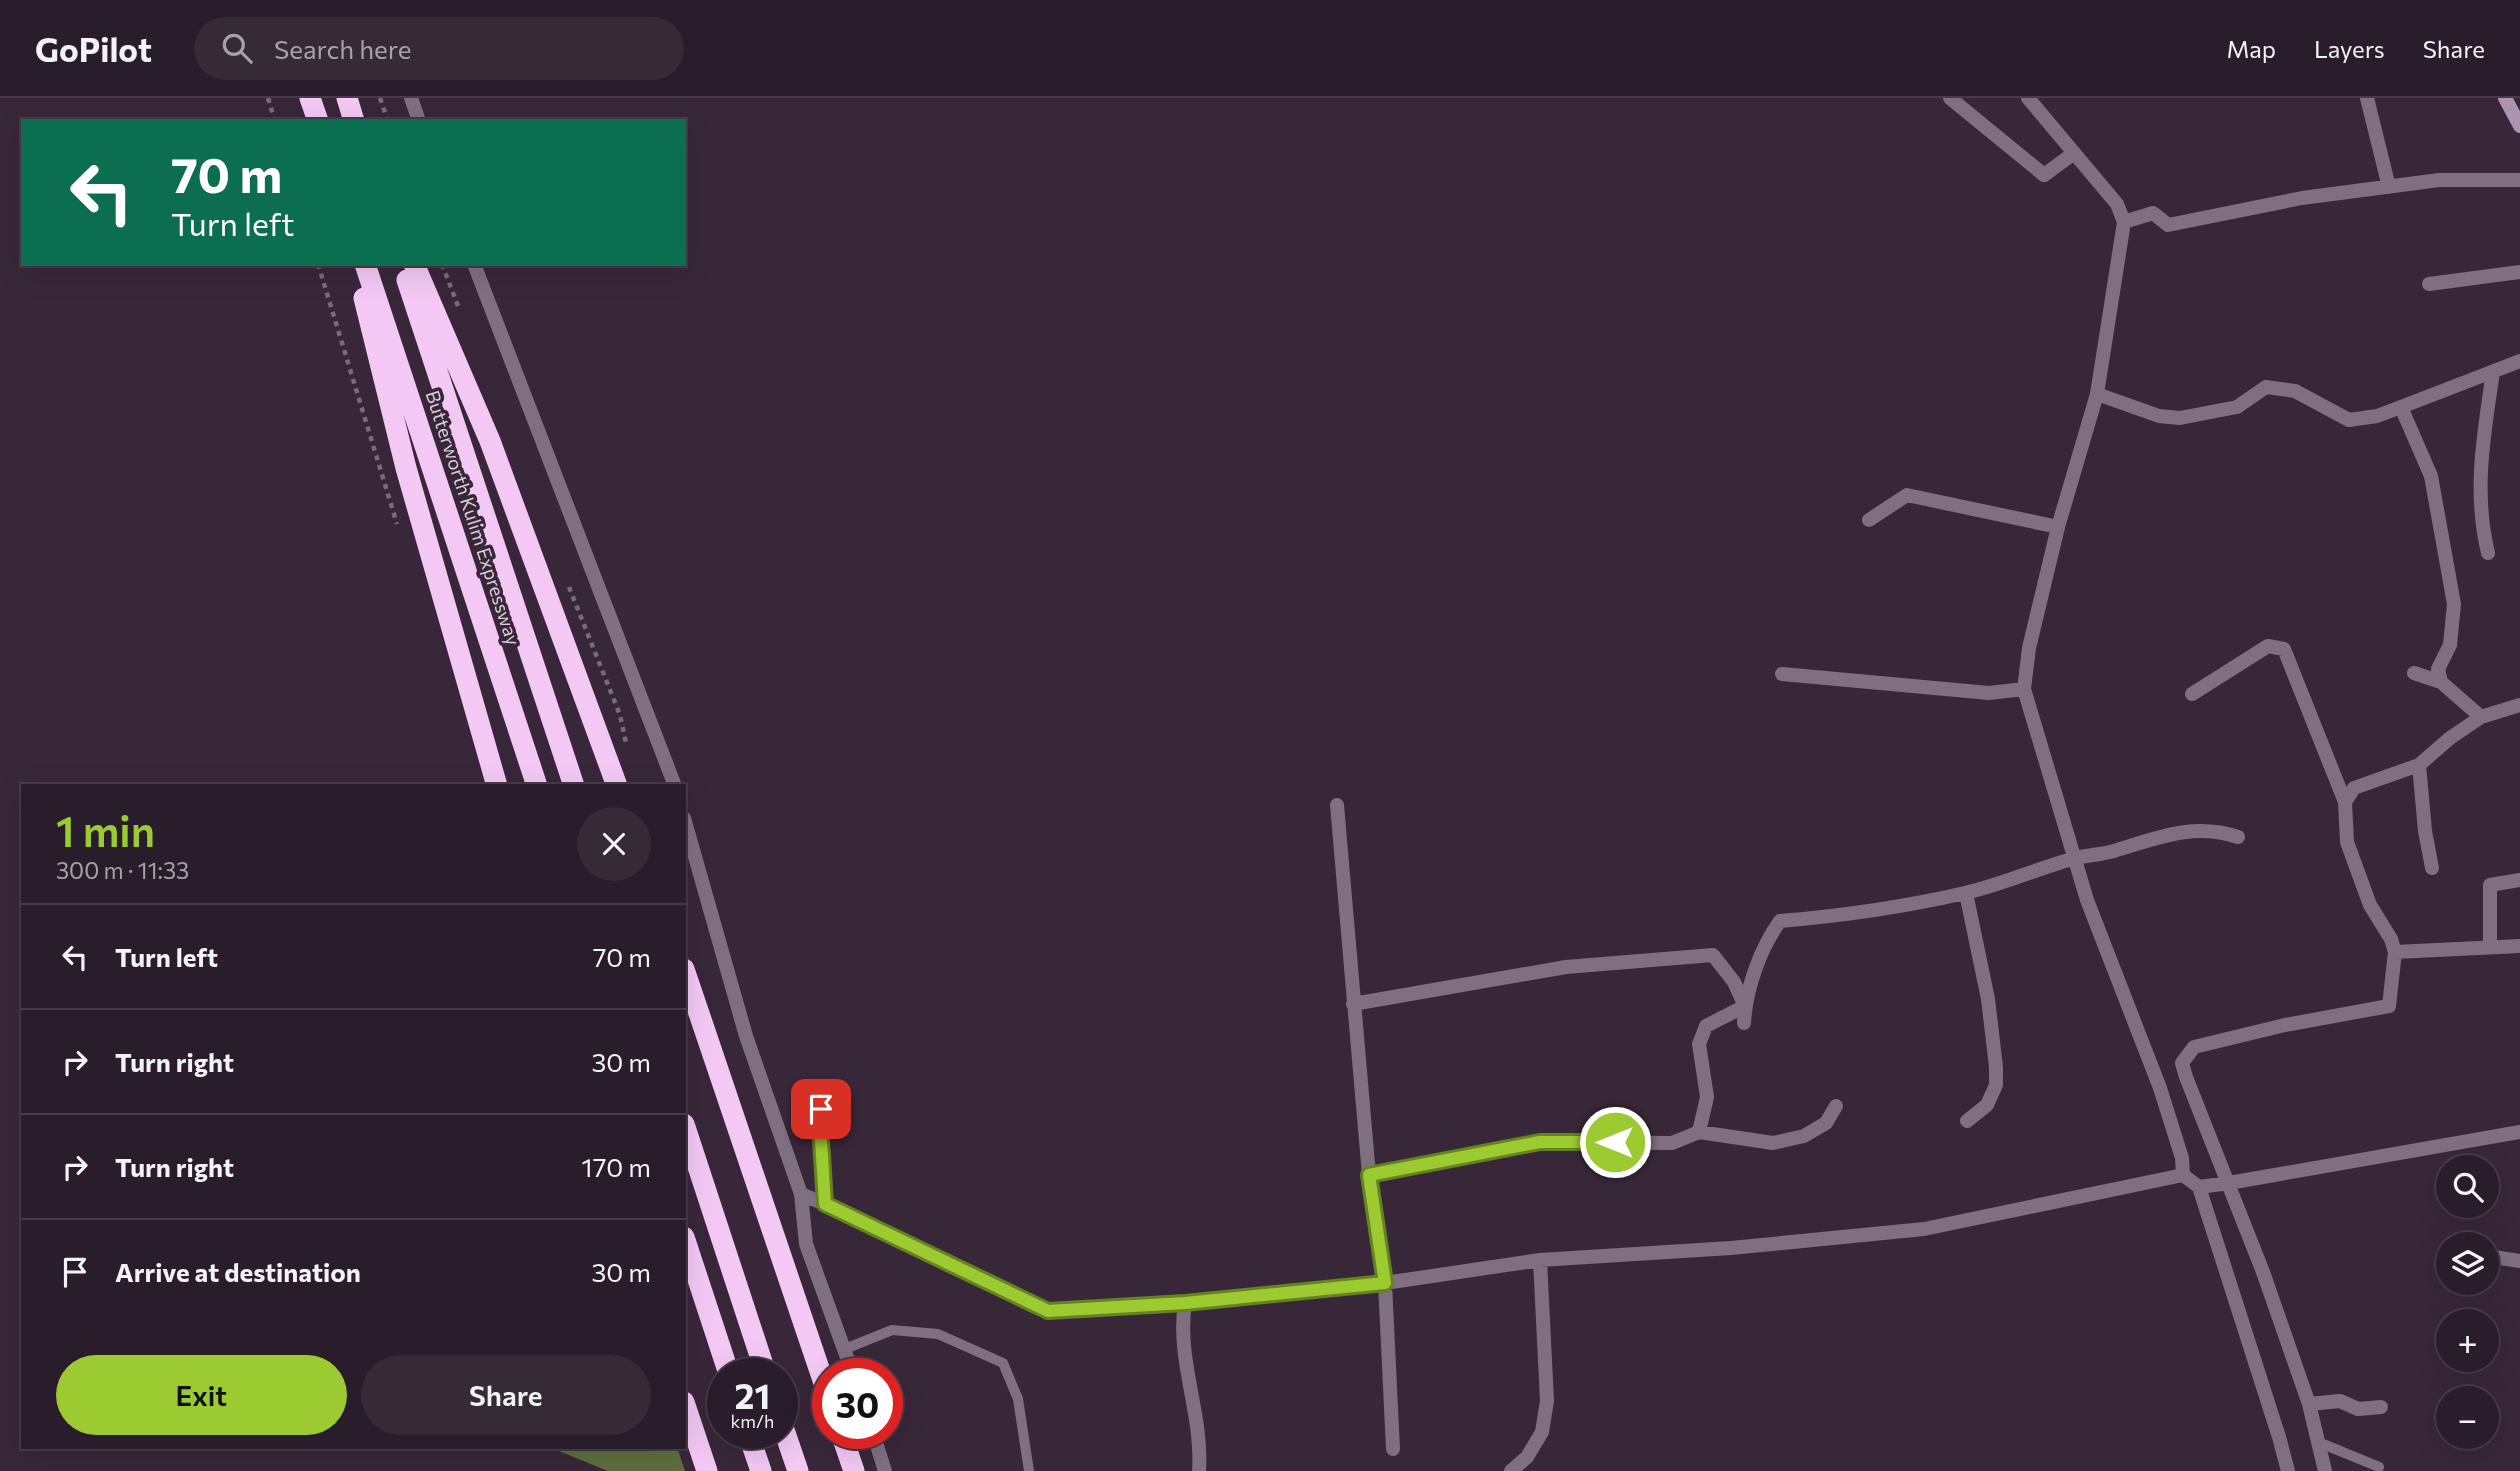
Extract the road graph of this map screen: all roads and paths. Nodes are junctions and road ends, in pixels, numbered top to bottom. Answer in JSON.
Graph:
{"nodes":[{"id":1,"x":268,"y":98,"type":"edge"},
{"id":2,"x":310,"y":98,"type":"edge"},
{"id":3,"x":347,"y":98,"type":"edge"},
{"id":4,"x":380,"y":98,"type":"edge"},
{"id":5,"x":411,"y":98,"type":"edge"},
{"id":6,"x":1950,"y":98,"type":"edge"},
{"id":7,"x":2028,"y":98,"type":"edge"},
{"id":8,"x":2367,"y":98,"type":"edge"},
{"id":9,"x":2505,"y":98,"type":"edge"},
{"id":10,"x":274,"y":119,"type":"edge"},
{"id":11,"x":316,"y":119,"type":"edge"},
{"id":12,"x":353,"y":119,"type":"edge"},
{"id":13,"x":387,"y":119,"type":"edge"},
{"id":14,"x":418,"y":119,"type":"edge"},
{"id":15,"x":2520,"y":126,"type":"edge"},
{"id":16,"x":2074,"y":153,"type":"junction"},
{"id":17,"x":2520,"y":180,"type":"edge"},
{"id":18,"x":2389,"y":187,"type":"junction"},
{"id":19,"x":2124,"y":222,"type":"junction"},
{"id":20,"x":356,"y":266,"type":"edge"},
{"id":21,"x":366,"y":266,"type":"edge"},
{"id":22,"x":403,"y":266,"type":"edge"},
{"id":23,"x":415,"y":266,"type":"edge"},
{"id":24,"x":475,"y":266,"type":"edge"},
{"id":25,"x":2520,"y":272,"type":"edge"},
{"id":26,"x":2428,"y":284,"type":"dead end"},
{"id":27,"x":2520,"y":361,"type":"edge"},
{"id":28,"x":2493,"y":372,"type":"junction"},
{"id":29,"x":2097,"y":394,"type":"junction"},
{"id":30,"x":2401,"y":407,"type":"junction"},
{"id":31,"x":1869,"y":520,"type":"dead end"},
{"id":32,"x":2058,"y":527,"type":"junction"},
{"id":33,"x":2488,"y":553,"type":"dead end"},
{"id":34,"x":2414,"y":673,"type":"dead end"},
{"id":35,"x":1782,"y":674,"type":"dead end"},
{"id":36,"x":2441,"y":682,"type":"junction"},
{"id":37,"x":2024,"y":689,"type":"junction"},
{"id":38,"x":2192,"y":694,"type":"dead end"},
{"id":39,"x":2520,"y":705,"type":"edge"},
{"id":40,"x":2481,"y":717,"type":"junction"},
{"id":41,"x":2419,"y":765,"type":"junction"},
{"id":42,"x":496,"y":784,"type":"edge"},
{"id":43,"x":536,"y":784,"type":"edge"},
{"id":44,"x":573,"y":784,"type":"edge"},
{"id":45,"x":616,"y":784,"type":"edge"},
{"id":46,"x":674,"y":784,"type":"edge"},
{"id":47,"x":2345,"y":802,"type":"junction"},
{"id":48,"x":1337,"y":805,"type":"dead end"},
{"id":49,"x":686,"y":825,"type":"edge"},
{"id":50,"x":2238,"y":837,"type":"dead end"},
{"id":51,"x":2074,"y":859,"type":"junction"},
{"id":52,"x":2432,"y":868,"type":"dead end"},
{"id":53,"x":2520,"y":880,"type":"edge"},
{"id":54,"x":1966,"y":893,"type":"junction"},
{"id":55,"x":2490,"y":946,"type":"junction"},
{"id":56,"x":2520,"y":946,"type":"edge"},
{"id":57,"x":2395,"y":952,"type":"junction"},
{"id":58,"x":686,"y":975,"type":"edge"},
{"id":59,"x":1353,"y":1003,"type":"junction"},
{"id":60,"x":1745,"y":1006,"type":"junction"},
{"id":61,"x":1744,"y":1023,"type":"dead end"},
{"id":62,"x":820,"y":1097,"type":"dead end"},
{"id":63,"x":1836,"y":1107,"type":"dead end"},
{"id":64,"x":1968,"y":1121,"type":"dead end"},
{"id":65,"x":686,"y":1130,"type":"edge"},
{"id":66,"x":1699,"y":1132,"type":"junction"},
{"id":67,"x":2520,"y":1132,"type":"edge"},
{"id":68,"x":1369,"y":1175,"type":"junction"},
{"id":69,"x":2183,"y":1175,"type":"junction"},
{"id":70,"x":2229,"y":1183,"type":"junction"},
{"id":71,"x":2199,"y":1187,"type":"junction"},
{"id":72,"x":801,"y":1194,"type":"junction"},
{"id":73,"x":825,"y":1204,"type":"junction"},
{"id":74,"x":686,"y":1243,"type":"edge"},
{"id":75,"x":2499,"y":1258,"type":"edge"},
{"id":76,"x":1540,"y":1260,"type":"junction"},
{"id":77,"x":2520,"y":1261,"type":"edge"},
{"id":78,"x":1385,"y":1283,"type":"junction"},
{"id":79,"x":1185,"y":1303,"type":"junction"},
{"id":80,"x":845,"y":1349,"type":"junction"},
{"id":81,"x":724,"y":1358,"type":"edge"},
{"id":82,"x":761,"y":1358,"type":"edge"},
{"id":83,"x":815,"y":1358,"type":"edge"},
{"id":84,"x":848,"y":1358,"type":"edge"},
{"id":85,"x":2309,"y":1404,"type":"junction"},
{"id":86,"x":2381,"y":1407,"type":"dead end"},
{"id":87,"x":686,"y":1408,"type":"edge"},
{"id":88,"x":2318,"y":1441,"type":"junction"},
{"id":89,"x":1394,"y":1448,"type":"dead end"},
{"id":90,"x":753,"y":1449,"type":"edge"},
{"id":91,"x":790,"y":1449,"type":"edge"},
{"id":92,"x":846,"y":1449,"type":"edge"},
{"id":93,"x":878,"y":1449,"type":"edge"},
{"id":94,"x":2379,"y":1467,"type":"dead end"},
{"id":95,"x":707,"y":1471,"type":"edge"},
{"id":96,"x":761,"y":1471,"type":"edge"},
{"id":97,"x":797,"y":1471,"type":"edge"},
{"id":98,"x":854,"y":1471,"type":"edge"},
{"id":99,"x":885,"y":1471,"type":"edge"},
{"id":100,"x":1028,"y":1471,"type":"edge"},
{"id":101,"x":1199,"y":1471,"type":"edge"},
{"id":102,"x":1511,"y":1471,"type":"edge"},
{"id":103,"x":2288,"y":1471,"type":"edge"},
{"id":104,"x":2325,"y":1471,"type":"edge"}],
"edges":[{"from":1,"to":10,"type":"path"},
{"from":2,"to":11,"type":"highway"},
{"from":3,"to":12,"type":"highway"},
{"from":4,"to":13,"type":"path"},
{"from":5,"to":14,"type":"street"},
{"from":6,"to":16,"type":"street"},
{"from":7,"to":16,"type":"street"},
{"from":8,"to":18,"type":"street"},
{"from":9,"to":15,"type":"main road"},
{"from":16,"to":19,"type":"street"},
{"from":17,"to":18,"type":"street"},
{"from":18,"to":19,"type":"street"},
{"from":19,"to":29,"type":"street"},
{"from":20,"to":42,"type":"highway"},
{"from":21,"to":43,"type":"highway","name":"Butterworth Kulim Expressway"},
{"from":22,"to":44,"type":"highway","name":"Butterworth Kulim Expressway"},
{"from":23,"to":45,"type":"highway"},
{"from":24,"to":46,"type":"street"},
{"from":25,"to":26,"type":"street"},
{"from":27,"to":28,"type":"street"},
{"from":28,"to":30,"type":"street"},
{"from":28,"to":33,"type":"street"},
{"from":29,"to":30,"type":"street"},
{"from":29,"to":32,"type":"street"},
{"from":30,"to":36,"type":"street"},
{"from":31,"to":32,"type":"street"},
{"from":32,"to":37,"type":"street"},
{"from":34,"to":36,"type":"street"},
{"from":35,"to":37,"type":"street"},
{"from":36,"to":40,"type":"street"},
{"from":37,"to":51,"type":"street"},
{"from":38,"to":47,"type":"street"},
{"from":39,"to":40,"type":"street"},
{"from":40,"to":41,"type":"street"},
{"from":41,"to":47,"type":"street"},
{"from":41,"to":52,"type":"street"},
{"from":47,"to":57,"type":"street"},
{"from":48,"to":59,"type":"street"},
{"from":49,"to":72,"type":"street"},
{"from":50,"to":51,"type":"street"},
{"from":51,"to":54,"type":"street"},
{"from":51,"to":69,"type":"street"},
{"from":53,"to":55,"type":"street"},
{"from":54,"to":60,"type":"street"},
{"from":54,"to":64,"type":"street"},
{"from":55,"to":56,"type":"street"},
{"from":55,"to":57,"type":"street"},
{"from":57,"to":70,"type":"street"},
{"from":58,"to":83,"type":"highway"},
{"from":59,"to":60,"type":"street"},
{"from":59,"to":68,"type":"street"},
{"from":60,"to":61,"type":"street"},
{"from":60,"to":66,"type":"street"},
{"from":62,"to":73,"type":"street"},
{"from":63,"to":66,"type":"street"},
{"from":65,"to":82,"type":"highway"},
{"from":66,"to":68,"type":"street"},
{"from":67,"to":70,"type":"street"},
{"from":68,"to":78,"type":"street"},
{"from":69,"to":71,"type":"street"},
{"from":69,"to":76,"type":"street"},
{"from":70,"to":71,"type":"street"},
{"from":70,"to":85,"type":"street"},
{"from":71,"to":103,"type":"street"},
{"from":72,"to":73,"type":"street"},
{"from":72,"to":80,"type":"street"},
{"from":73,"to":79,"type":"street"},
{"from":74,"to":81,"type":"highway"},
{"from":75,"to":77,"type":"street"},
{"from":76,"to":78,"type":"street"},
{"from":76,"to":102,"type":"street"},
{"from":78,"to":79,"type":"street"},
{"from":78,"to":89,"type":"street"},
{"from":79,"to":101,"type":"street"},
{"from":80,"to":84,"type":"street"},
{"from":80,"to":100,"type":"lane"},
{"from":85,"to":86,"type":"street"},
{"from":85,"to":88,"type":"street"},
{"from":87,"to":95,"type":"highway"},
{"from":88,"to":94,"type":"lane"},
{"from":88,"to":104,"type":"street"},
{"from":90,"to":96,"type":"highway"},
{"from":91,"to":97,"type":"highway"},
{"from":92,"to":98,"type":"highway"},
{"from":93,"to":99,"type":"street"}]}
